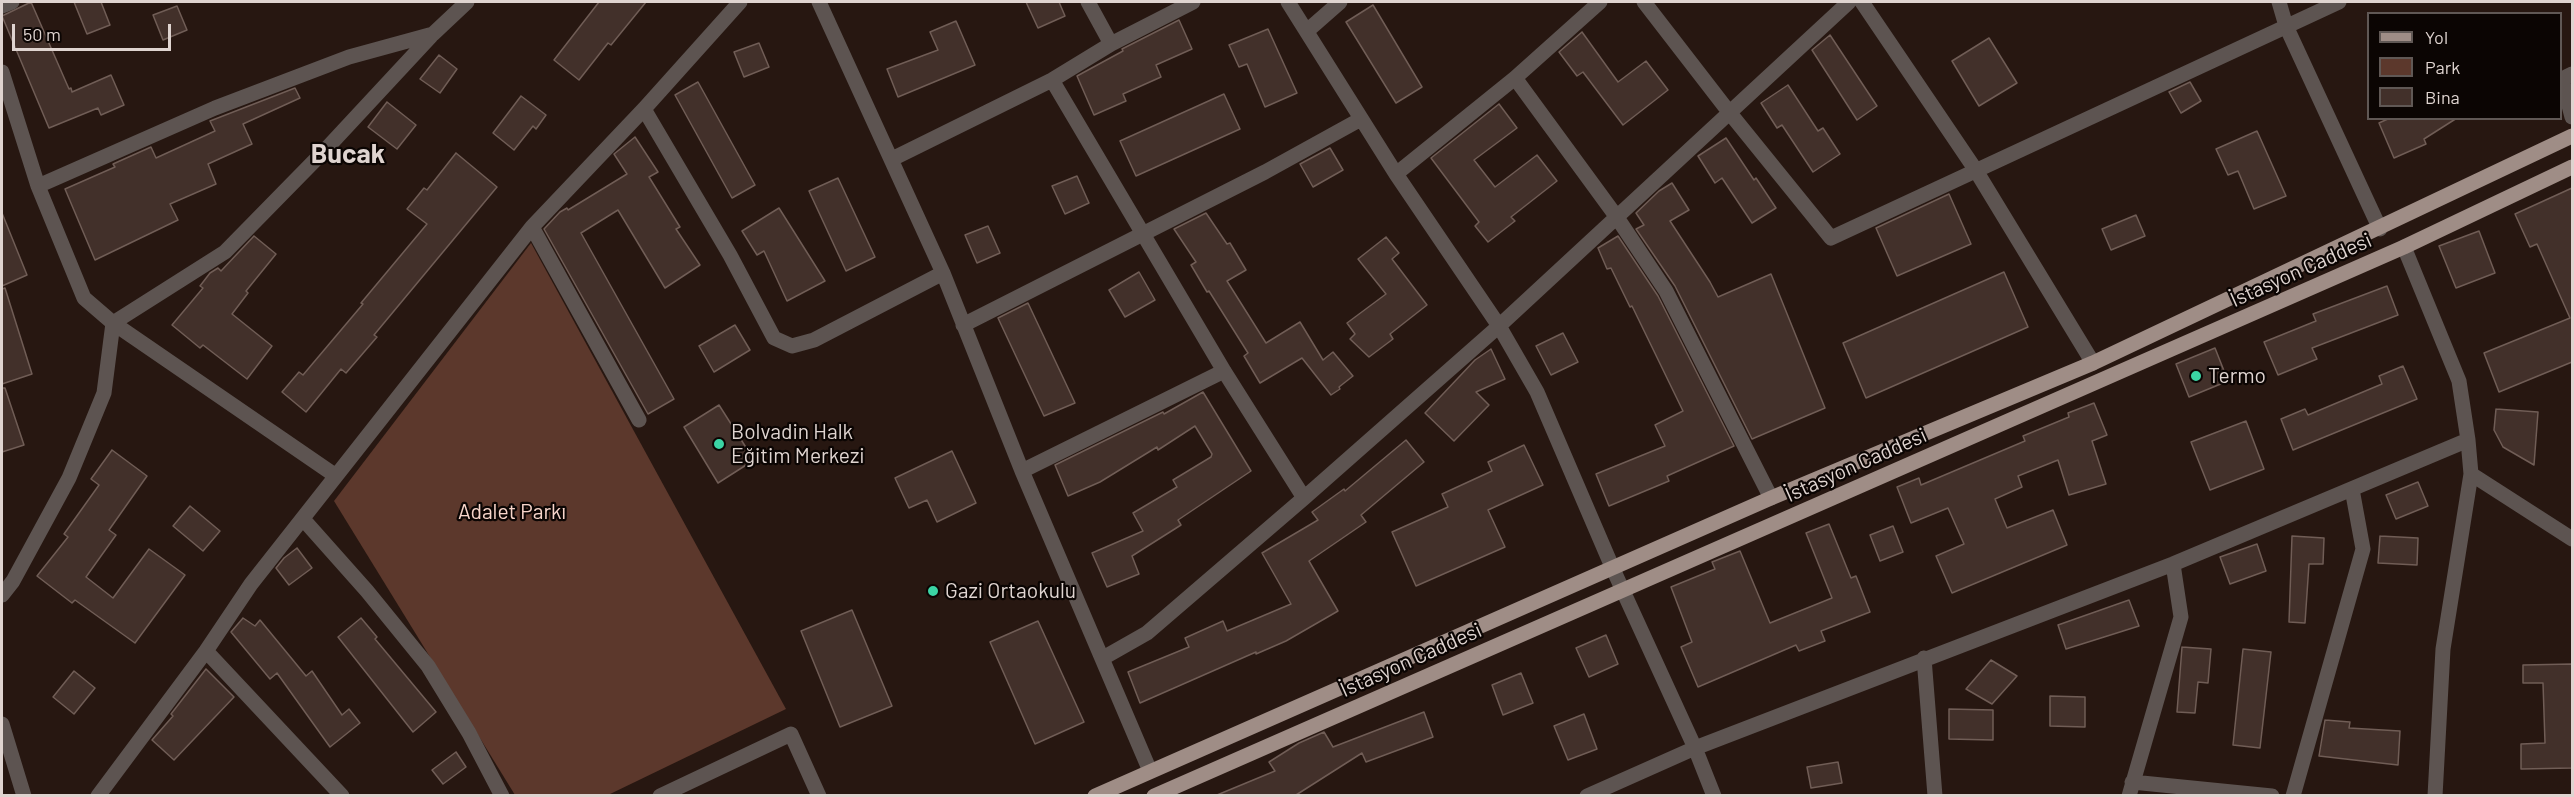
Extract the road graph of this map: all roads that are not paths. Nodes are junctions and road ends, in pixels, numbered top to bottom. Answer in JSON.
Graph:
{"nodes":[{"id":1,"x":12,"y":2,"type":"edge"},
{"id":2,"x":467,"y":2,"type":"edge"},
{"id":3,"x":741,"y":2,"type":"edge"},
{"id":4,"x":819,"y":2,"type":"edge"},
{"id":5,"x":1088,"y":2,"type":"edge"},
{"id":6,"x":1193,"y":2,"type":"edge"},
{"id":7,"x":1288,"y":2,"type":"edge"},
{"id":8,"x":1340,"y":2,"type":"edge"},
{"id":9,"x":1600,"y":2,"type":"edge"},
{"id":10,"x":1644,"y":2,"type":"edge"},
{"id":11,"x":1849,"y":2,"type":"edge"},
{"id":12,"x":1862,"y":2,"type":"edge"},
{"id":13,"x":2279,"y":2,"type":"edge"},
{"id":14,"x":2339,"y":2,"type":"edge"},
{"id":15,"x":2,"y":6,"type":"edge"},
{"id":16,"x":2286,"y":26,"type":"junction"},
{"id":17,"x":1307,"y":31,"type":"junction"},
{"id":18,"x":433,"y":34,"type":"junction"},
{"id":19,"x":1111,"y":45,"type":"junction"},
{"id":20,"x":2,"y":72,"type":"edge"},
{"id":21,"x":2572,"y":74,"type":"edge"},
{"id":22,"x":1515,"y":78,"type":"junction"},
{"id":23,"x":1052,"y":80,"type":"junction"},
{"id":24,"x":644,"y":109,"type":"junction"},
{"id":25,"x":1729,"y":112,"type":"junction"},
{"id":26,"x":2572,"y":117,"type":"edge"},
{"id":27,"x":1361,"y":119,"type":"junction"},
{"id":28,"x":2572,"y":136,"type":"edge"},
{"id":29,"x":892,"y":159,"type":"junction"},
{"id":30,"x":2572,"y":167,"type":"edge"},
{"id":31,"x":1975,"y":169,"type":"junction"},
{"id":32,"x":1396,"y":174,"type":"junction"},
{"id":33,"x":38,"y":186,"type":"junction"},
{"id":34,"x":1616,"y":216,"type":"junction"},
{"id":35,"x":532,"y":227,"type":"junction"},
{"id":36,"x":2380,"y":229,"type":"junction"},
{"id":37,"x":1142,"y":234,"type":"junction"},
{"id":38,"x":2404,"y":248,"type":"junction"},
{"id":39,"x":943,"y":273,"type":"junction"},
{"id":40,"x":113,"y":323,"type":"junction"},
{"id":41,"x":963,"y":325,"type":"junction"},
{"id":42,"x":1498,"y":326,"type":"junction"},
{"id":43,"x":2093,"y":363,"type":"junction"},
{"id":44,"x":1224,"y":371,"type":"junction"},
{"id":45,"x":639,"y":420,"type":"dead end"},
{"id":46,"x":2468,"y":440,"type":"junction"},
{"id":47,"x":1022,"y":471,"type":"junction"},
{"id":48,"x":2471,"y":474,"type":"junction"},
{"id":49,"x":336,"y":476,"type":"junction"},
{"id":50,"x":2352,"y":489,"type":"junction"},
{"id":51,"x":1304,"y":498,"type":"junction"},
{"id":52,"x":1771,"y":498,"type":"junction"},
{"id":53,"x":303,"y":519,"type":"junction"},
{"id":54,"x":2572,"y":539,"type":"edge"},
{"id":55,"x":2173,"y":564,"type":"junction"},
{"id":56,"x":1613,"y":569,"type":"junction"},
{"id":57,"x":1623,"y":590,"type":"junction"},
{"id":58,"x":2,"y":595,"type":"edge"},
{"id":59,"x":206,"y":651,"type":"junction"},
{"id":60,"x":1103,"y":658,"type":"junction"},
{"id":61,"x":1924,"y":658,"type":"junction"},
{"id":62,"x":2,"y":724,"type":"edge"},
{"id":63,"x":1695,"y":748,"type":"junction"},
{"id":64,"x":1149,"y":771,"type":"junction"},
{"id":65,"x":2131,"y":789,"type":"edge"},
{"id":66,"x":24,"y":792,"type":"edge"},
{"id":67,"x":98,"y":795,"type":"edge"},
{"id":68,"x":342,"y":795,"type":"edge"},
{"id":69,"x":502,"y":795,"type":"edge"},
{"id":70,"x":660,"y":795,"type":"edge"},
{"id":71,"x":819,"y":795,"type":"edge"},
{"id":72,"x":1095,"y":795,"type":"edge"},
{"id":73,"x":1154,"y":795,"type":"edge"},
{"id":74,"x":1587,"y":795,"type":"edge"},
{"id":75,"x":1714,"y":795,"type":"edge"},
{"id":76,"x":1935,"y":795,"type":"edge"},
{"id":77,"x":2272,"y":795,"type":"edge"},
{"id":78,"x":2293,"y":795,"type":"edge"},
{"id":79,"x":2435,"y":795,"type":"edge"}],
"edges":[{"from":1,"to":15,"type":"street"},
{"from":2,"to":18,"type":"street"},
{"from":3,"to":24,"type":"street"},
{"from":4,"to":29,"type":"street"},
{"from":5,"to":19,"type":"street"},
{"from":6,"to":19,"type":"street"},
{"from":7,"to":17,"type":"street"},
{"from":8,"to":17,"type":"street"},
{"from":9,"to":22,"type":"street"},
{"from":10,"to":25,"type":"street"},
{"from":11,"to":25,"type":"street"},
{"from":12,"to":31,"type":"street"},
{"from":13,"to":16,"type":"street"},
{"from":14,"to":16,"type":"street"},
{"from":16,"to":31,"type":"street"},
{"from":16,"to":36,"type":"street"},
{"from":17,"to":27,"type":"street"},
{"from":18,"to":33,"type":"street"},
{"from":18,"to":40,"type":"street"},
{"from":19,"to":23,"type":"street"},
{"from":20,"to":33,"type":"street"},
{"from":21,"to":26,"type":"street"},
{"from":22,"to":32,"type":"street"},
{"from":22,"to":34,"type":"street"},
{"from":23,"to":29,"type":"street"},
{"from":23,"to":37,"type":"street"},
{"from":24,"to":35,"type":"street"},
{"from":24,"to":39,"type":"street"},
{"from":25,"to":31,"type":"street"},
{"from":25,"to":34,"type":"street"},
{"from":27,"to":32,"type":"street"},
{"from":27,"to":37,"type":"street"},
{"from":28,"to":36,"type":"main road"},
{"from":29,"to":39,"type":"street"},
{"from":30,"to":38,"type":"main road","name":"İstasyon Caddesi"},
{"from":31,"to":43,"type":"street"},
{"from":32,"to":42,"type":"street"},
{"from":33,"to":40,"type":"street"},
{"from":34,"to":42,"type":"street"},
{"from":34,"to":52,"type":"street"},
{"from":35,"to":45,"type":"street"},
{"from":35,"to":49,"type":"street"},
{"from":36,"to":43,"type":"main road"},
{"from":37,"to":41,"type":"street"},
{"from":37,"to":44,"type":"street"},
{"from":38,"to":46,"type":"street"},
{"from":38,"to":57,"type":"main road","name":"İstasyon Caddesi"},
{"from":39,"to":41,"type":"street"},
{"from":40,"to":49,"type":"street"},
{"from":40,"to":58,"type":"street"},
{"from":41,"to":47,"type":"street"},
{"from":42,"to":51,"type":"street"},
{"from":42,"to":56,"type":"street"},
{"from":43,"to":52,"type":"main road"},
{"from":44,"to":47,"type":"street"},
{"from":44,"to":51,"type":"street"},
{"from":46,"to":48,"type":"street"},
{"from":46,"to":50,"type":"street"},
{"from":47,"to":60,"type":"street"},
{"from":48,"to":54,"type":"street"},
{"from":48,"to":79,"type":"street"},
{"from":49,"to":53,"type":"street"},
{"from":50,"to":55,"type":"street"},
{"from":50,"to":78,"type":"street"},
{"from":51,"to":60,"type":"street"},
{"from":52,"to":56,"type":"main road"},
{"from":53,"to":59,"type":"street"},
{"from":53,"to":69,"type":"street"},
{"from":55,"to":61,"type":"street"},
{"from":55,"to":65,"type":"street"},
{"from":56,"to":57,"type":"street"},
{"from":56,"to":64,"type":"main road"},
{"from":57,"to":63,"type":"street"},
{"from":57,"to":73,"type":"main road","name":"İstasyon Caddesi"},
{"from":59,"to":67,"type":"street"},
{"from":59,"to":68,"type":"street"},
{"from":60,"to":64,"type":"street"},
{"from":61,"to":63,"type":"street"},
{"from":61,"to":76,"type":"street"},
{"from":62,"to":66,"type":"street"},
{"from":63,"to":74,"type":"street"},
{"from":63,"to":75,"type":"street"},
{"from":64,"to":72,"type":"main road"},
{"from":65,"to":77,"type":"street"},
{"from":70,"to":71,"type":"street"}]}
